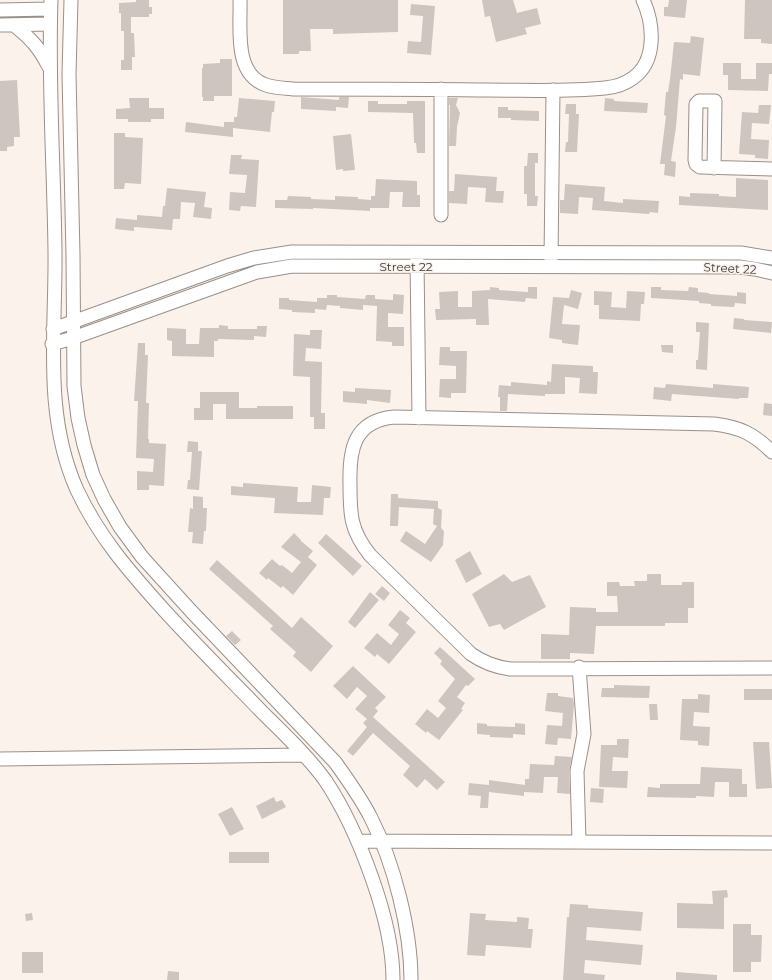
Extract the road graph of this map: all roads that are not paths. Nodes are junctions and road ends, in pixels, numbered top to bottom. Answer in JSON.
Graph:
{"nodes":[{"id":1,"x":25,"y":0,"type":"edge"},
{"id":2,"x":71,"y":0,"type":"edge"},
{"id":3,"x":240,"y":0,"type":"edge"},
{"id":4,"x":643,"y":0,"type":"edge"},
{"id":5,"x":50,"y":5,"type":"edge"},
{"id":6,"x":6,"y":10,"type":"edge"},
{"id":7,"x":50,"y":24,"type":"junction"},
{"id":8,"x":0,"y":25,"type":"edge"},
{"id":9,"x":14,"y":25,"type":"junction"},
{"id":10,"x":50,"y":69,"type":"junction"},
{"id":11,"x":441,"y":89,"type":"junction"},
{"id":12,"x":553,"y":90,"type":"junction"},
{"id":13,"x":714,"y":168,"type":"junction"},
{"id":14,"x":772,"y":169,"type":"edge"},
{"id":15,"x":441,"y":215,"type":"dead end"},
{"id":16,"x":417,"y":252,"type":"junction"},
{"id":17,"x":551,"y":252,"type":"junction"},
{"id":18,"x":772,"y":258,"type":"edge"},
{"id":19,"x":551,"y":266,"type":"junction"},
{"id":20,"x":417,"y":267,"type":"junction"},
{"id":21,"x":772,"y":273,"type":"edge"},
{"id":22,"x":73,"y":322,"type":"junction"},
{"id":23,"x":53,"y":329,"type":"junction"},
{"id":24,"x":73,"y":338,"type":"junction"},
{"id":25,"x":52,"y":344,"type":"junction"},
{"id":26,"x":419,"y":418,"type":"junction"},
{"id":27,"x":772,"y":452,"type":"edge"},
{"id":28,"x":580,"y":667,"type":"junction"},
{"id":29,"x":772,"y":668,"type":"edge"},
{"id":30,"x":304,"y":755,"type":"junction"},
{"id":31,"x":0,"y":759,"type":"edge"},
{"id":32,"x":359,"y":841,"type":"junction"},
{"id":33,"x":382,"y":841,"type":"junction"},
{"id":34,"x":579,"y":842,"type":"junction"},
{"id":35,"x":772,"y":843,"type":"edge"},
{"id":36,"x":405,"y":920,"type":"junction"},
{"id":37,"x":384,"y":924,"type":"junction"},
{"id":38,"x":393,"y":980,"type":"edge"},
{"id":39,"x":411,"y":980,"type":"edge"}],
"edges":[{"from":1,"to":6,"type":"street"},
{"from":2,"to":22,"type":"street"},
{"from":3,"to":11,"type":"street"},
{"from":4,"to":12,"type":"street"},
{"from":5,"to":6,"type":"street"},
{"from":5,"to":7,"type":"street"},
{"from":7,"to":9,"type":"street"},
{"from":7,"to":10,"type":"street"},
{"from":8,"to":9,"type":"street"},
{"from":9,"to":10,"type":"street"},
{"from":10,"to":23,"type":"street"},
{"from":11,"to":12,"type":"street"},
{"from":11,"to":15,"type":"street"},
{"from":12,"to":17,"type":"street"},
{"from":13,"to":13,"type":"street"},
{"from":13,"to":14,"type":"street"},
{"from":16,"to":17,"type":"street","name":"Street 22"},
{"from":16,"to":20,"type":"street"},
{"from":16,"to":22,"type":"street","name":"Street 22"},
{"from":17,"to":18,"type":"street","name":"Street 22"},
{"from":17,"to":19,"type":"street"},
{"from":19,"to":20,"type":"street","name":"Street 22"},
{"from":19,"to":21,"type":"street","name":"Street 22"},
{"from":20,"to":24,"type":"street","name":"Street 22"},
{"from":20,"to":26,"type":"street"},
{"from":22,"to":23,"type":"street","name":"Street 22"},
{"from":22,"to":24,"type":"street"},
{"from":23,"to":25,"type":"street"},
{"from":24,"to":25,"type":"street","name":"Street 22"},
{"from":24,"to":33,"type":"street"},
{"from":25,"to":30,"type":"street"},
{"from":26,"to":27,"type":"street"},
{"from":26,"to":28,"type":"street"},
{"from":28,"to":29,"type":"street"},
{"from":28,"to":34,"type":"street"},
{"from":30,"to":31,"type":"street"},
{"from":30,"to":32,"type":"street"},
{"from":32,"to":33,"type":"street"},
{"from":32,"to":37,"type":"street"},
{"from":33,"to":34,"type":"street"},
{"from":33,"to":36,"type":"street"},
{"from":34,"to":35,"type":"street"},
{"from":36,"to":37,"type":"street"},
{"from":36,"to":39,"type":"street"},
{"from":37,"to":38,"type":"street"}]}
